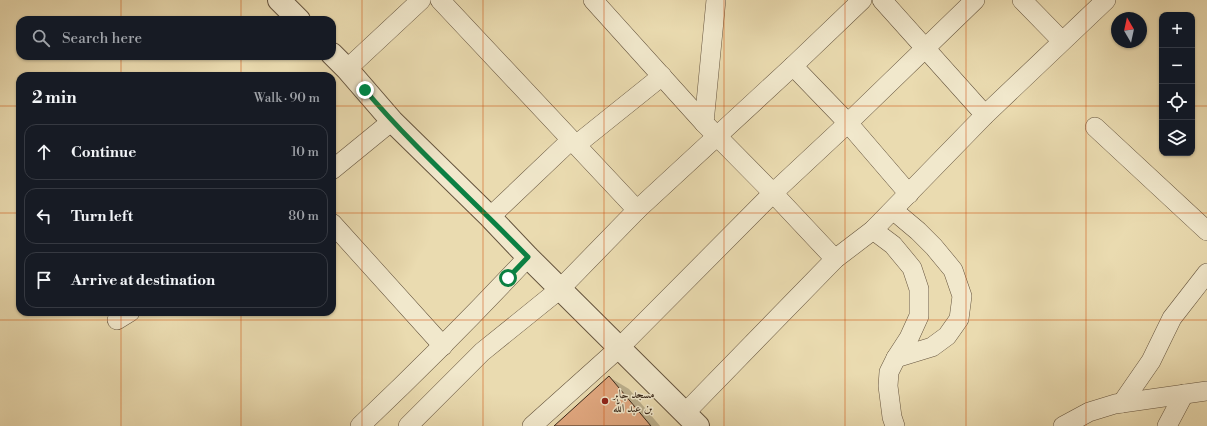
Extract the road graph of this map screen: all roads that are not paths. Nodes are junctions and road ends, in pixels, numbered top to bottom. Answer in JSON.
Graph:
{"nodes":[{"id":1,"x":421,"y":0,"type":"edge"},
{"id":2,"x":440,"y":0,"type":"edge"},
{"id":3,"x":593,"y":0,"type":"edge"},
{"id":4,"x":716,"y":0,"type":"edge"},
{"id":5,"x":862,"y":0,"type":"edge"},
{"id":6,"x":882,"y":0,"type":"edge"},
{"id":7,"x":975,"y":0,"type":"edge"},
{"id":8,"x":1022,"y":0,"type":"edge"},
{"id":9,"x":1106,"y":0,"type":"edge"},
{"id":10,"x":848,"y":6,"type":"edge"},
{"id":11,"x":1062,"y":41,"type":"junction"},
{"id":12,"x":926,"y":48,"type":"junction"},
{"id":13,"x":339,"y":62,"type":"edge"},
{"id":14,"x":793,"y":66,"type":"junction"},
{"id":15,"x":662,"y":76,"type":"junction"},
{"id":16,"x":985,"y":115,"type":"junction"},
{"id":17,"x":392,"y":121,"type":"junction"},
{"id":18,"x":848,"y":123,"type":"junction"},
{"id":19,"x":1095,"y":127,"type":"dead end"},
{"id":20,"x":711,"y":130,"type":"junction"},
{"id":21,"x":574,"y":142,"type":"junction"},
{"id":22,"x":336,"y":167,"type":"edge"},
{"id":23,"x":773,"y":193,"type":"junction"},
{"id":24,"x":909,"y":194,"type":"junction"},
{"id":25,"x":637,"y":210,"type":"junction"},
{"id":26,"x":893,"y":210,"type":"junction"},
{"id":27,"x":490,"y":217,"type":"junction"},
{"id":28,"x":336,"y":227,"type":"edge"},
{"id":29,"x":873,"y":230,"type":"junction"},
{"id":30,"x":1207,"y":231,"type":"edge"},
{"id":31,"x":528,"y":257,"type":"junction"},
{"id":32,"x":835,"y":259,"type":"junction"},
{"id":33,"x":1207,"y":273,"type":"edge"},
{"id":34,"x":560,"y":288,"type":"junction"},
{"id":35,"x":443,"y":346,"type":"junction"},
{"id":36,"x":619,"y":348,"type":"junction"},
{"id":37,"x":896,"y":358,"type":"junction"},
{"id":38,"x":1207,"y":391,"type":"edge"},
{"id":39,"x":1184,"y":394,"type":"junction"},
{"id":40,"x":1122,"y":403,"type":"junction"},
{"id":41,"x":692,"y":420,"type":"edge"},
{"id":42,"x":360,"y":426,"type":"edge"},
{"id":43,"x":408,"y":426,"type":"edge"},
{"id":44,"x":532,"y":426,"type":"edge"},
{"id":45,"x":895,"y":426,"type":"edge"},
{"id":46,"x":1063,"y":426,"type":"edge"},
{"id":47,"x":1167,"y":426,"type":"edge"}],
"edges":[{"from":1,"to":13,"type":"street"},
{"from":2,"to":21,"type":"street"},
{"from":3,"to":15,"type":"street"},
{"from":4,"to":20,"type":"street"},
{"from":5,"to":10,"type":"street"},
{"from":6,"to":12,"type":"street"},
{"from":7,"to":12,"type":"street"},
{"from":8,"to":11,"type":"street"},
{"from":9,"to":11,"type":"street"},
{"from":10,"to":14,"type":"street"},
{"from":11,"to":16,"type":"street"},
{"from":12,"to":16,"type":"street"},
{"from":12,"to":18,"type":"street"},
{"from":13,"to":17,"type":"street"},
{"from":14,"to":18,"type":"street"},
{"from":14,"to":20,"type":"street"},
{"from":15,"to":20,"type":"street"},
{"from":15,"to":21,"type":"street"},
{"from":16,"to":24,"type":"street"},
{"from":17,"to":22,"type":"street"},
{"from":17,"to":27,"type":"street"},
{"from":18,"to":23,"type":"street"},
{"from":18,"to":24,"type":"street"},
{"from":19,"to":30,"type":"street"},
{"from":20,"to":23,"type":"street"},
{"from":20,"to":25,"type":"street"},
{"from":21,"to":25,"type":"street"},
{"from":21,"to":27,"type":"street"},
{"from":23,"to":32,"type":"street"},
{"from":23,"to":36,"type":"street"},
{"from":24,"to":26,"type":"street"},
{"from":25,"to":34,"type":"street"},
{"from":26,"to":29,"type":"street"},
{"from":26,"to":37,"type":"street"},
{"from":27,"to":31,"type":"street"},
{"from":28,"to":35,"type":"street"},
{"from":29,"to":32,"type":"street"},
{"from":29,"to":37,"type":"street"},
{"from":31,"to":34,"type":"street"},
{"from":31,"to":35,"type":"street"},
{"from":32,"to":41,"type":"street"},
{"from":33,"to":40,"type":"street"},
{"from":34,"to":36,"type":"street"},
{"from":34,"to":43,"type":"street"},
{"from":35,"to":42,"type":"street"},
{"from":36,"to":41,"type":"street"},
{"from":36,"to":44,"type":"street"},
{"from":37,"to":45,"type":"street"},
{"from":38,"to":39,"type":"street"},
{"from":39,"to":40,"type":"street"},
{"from":39,"to":47,"type":"street"},
{"from":40,"to":46,"type":"street"}]}
